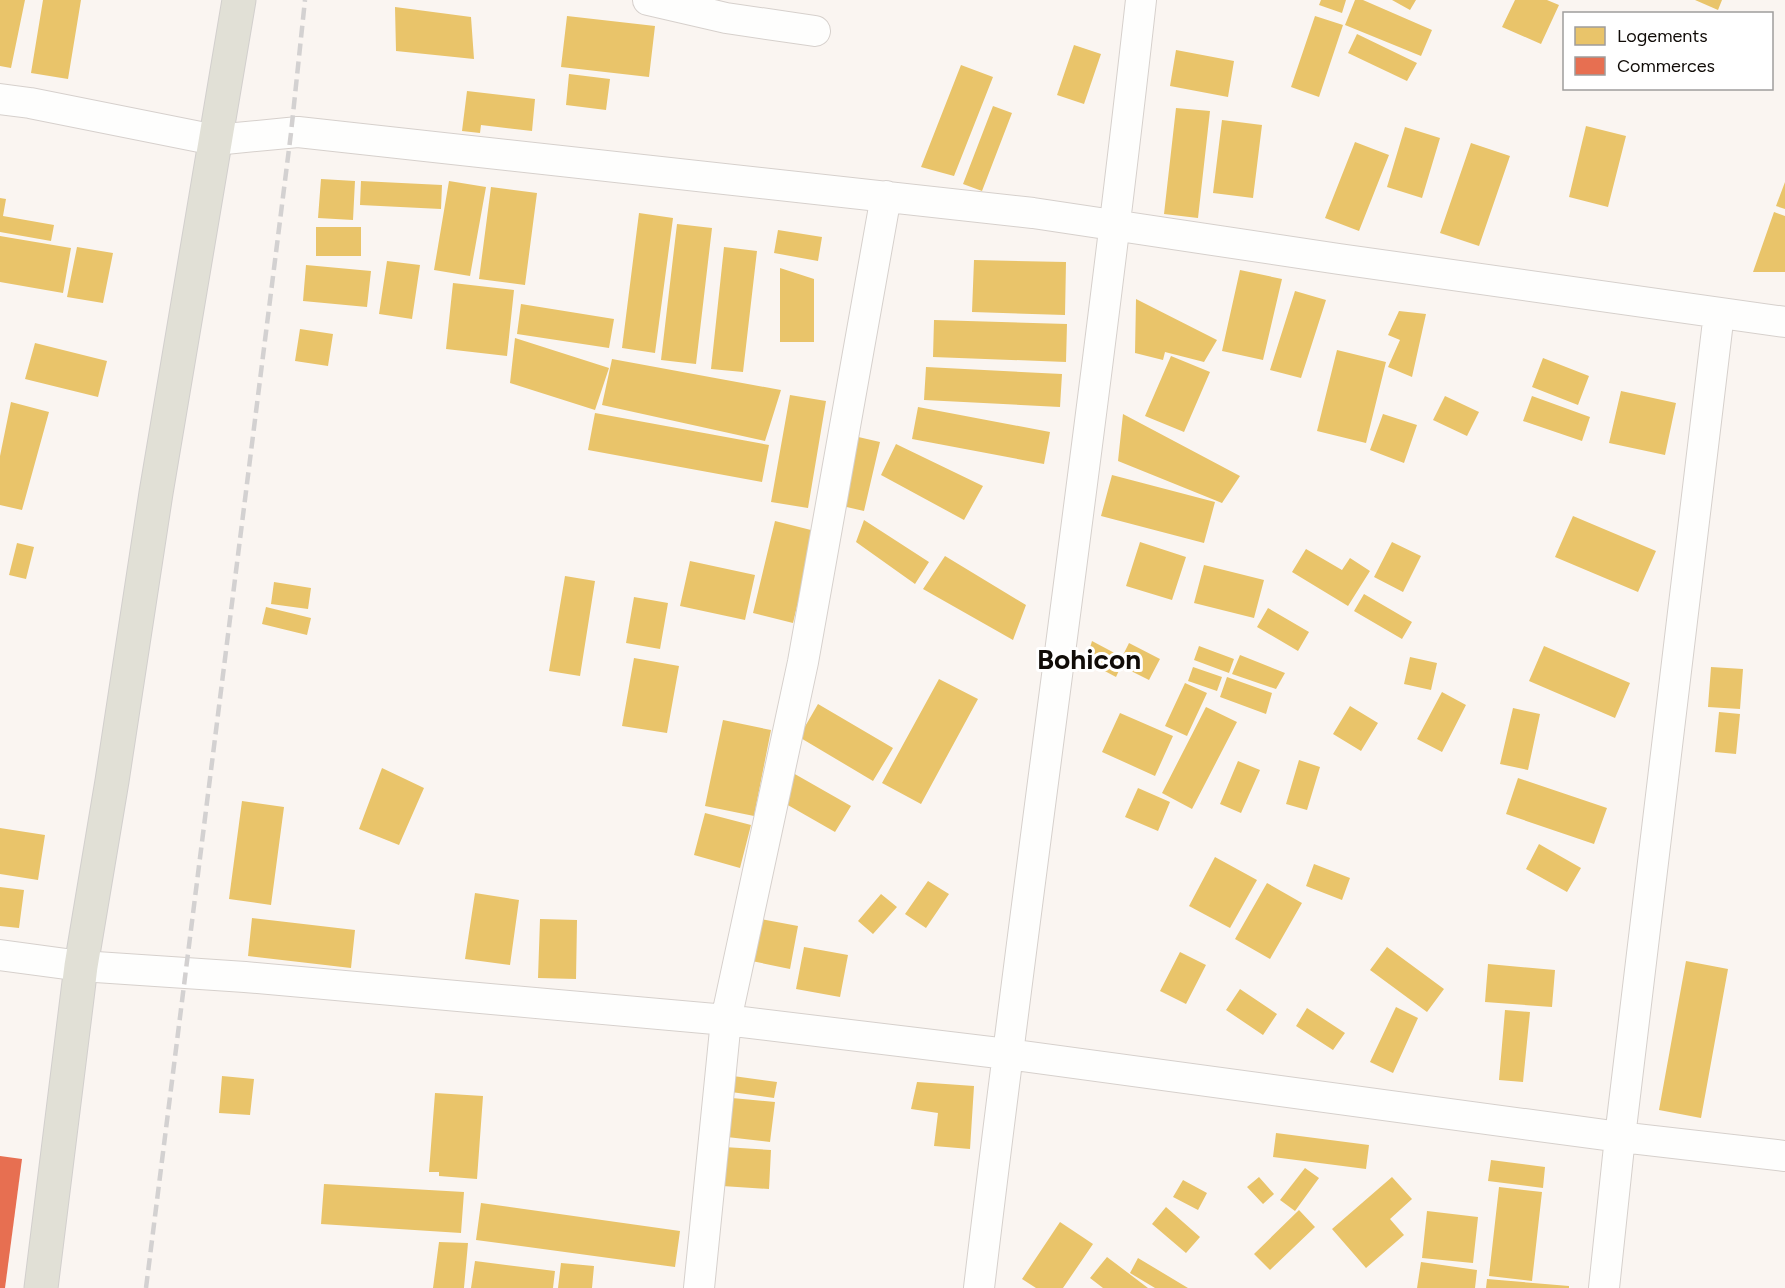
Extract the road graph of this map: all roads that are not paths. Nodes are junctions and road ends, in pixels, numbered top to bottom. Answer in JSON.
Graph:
{"nodes":[{"id":1,"x":239,"y":0,"type":"edge"},
{"id":2,"x":648,"y":0,"type":"edge"},
{"id":3,"x":1141,"y":0,"type":"edge"},
{"id":4,"x":728,"y":9,"type":"edge"},
{"id":5,"x":815,"y":31,"type":"dead end"},
{"id":6,"x":0,"y":99,"type":"edge"},
{"id":7,"x":215,"y":140,"type":"junction"},
{"id":8,"x":886,"y":196,"type":"junction"},
{"id":9,"x":1116,"y":226,"type":"junction"},
{"id":10,"x":1719,"y":313,"type":"junction"},
{"id":11,"x":1785,"y":322,"type":"edge"},
{"id":12,"x":0,"y":955,"type":"edge"},
{"id":13,"x":81,"y":966,"type":"junction"},
{"id":14,"x":726,"y":1020,"type":"junction"},
{"id":15,"x":1007,"y":1054,"type":"junction"},
{"id":16,"x":1620,"y":1137,"type":"junction"},
{"id":17,"x":1785,"y":1156,"type":"edge"},
{"id":18,"x":41,"y":1288,"type":"edge"},
{"id":19,"x":699,"y":1288,"type":"edge"},
{"id":20,"x":979,"y":1288,"type":"edge"},
{"id":21,"x":1604,"y":1288,"type":"edge"}],
"edges":[{"from":1,"to":7,"type":"highway"},
{"from":2,"to":4,"type":"street"},
{"from":3,"to":9,"type":"street"},
{"from":4,"to":5,"type":"street"},
{"from":6,"to":7,"type":"street"},
{"from":7,"to":8,"type":"street"},
{"from":7,"to":13,"type":"highway"},
{"from":8,"to":9,"type":"street"},
{"from":8,"to":14,"type":"street"},
{"from":9,"to":10,"type":"street"},
{"from":9,"to":15,"type":"street"},
{"from":10,"to":11,"type":"street"},
{"from":10,"to":16,"type":"street"},
{"from":12,"to":13,"type":"street"},
{"from":13,"to":14,"type":"street"},
{"from":13,"to":18,"type":"highway"},
{"from":14,"to":15,"type":"street"},
{"from":14,"to":19,"type":"street"},
{"from":15,"to":16,"type":"street"},
{"from":15,"to":20,"type":"street"},
{"from":16,"to":17,"type":"street"},
{"from":16,"to":21,"type":"street"}]}
